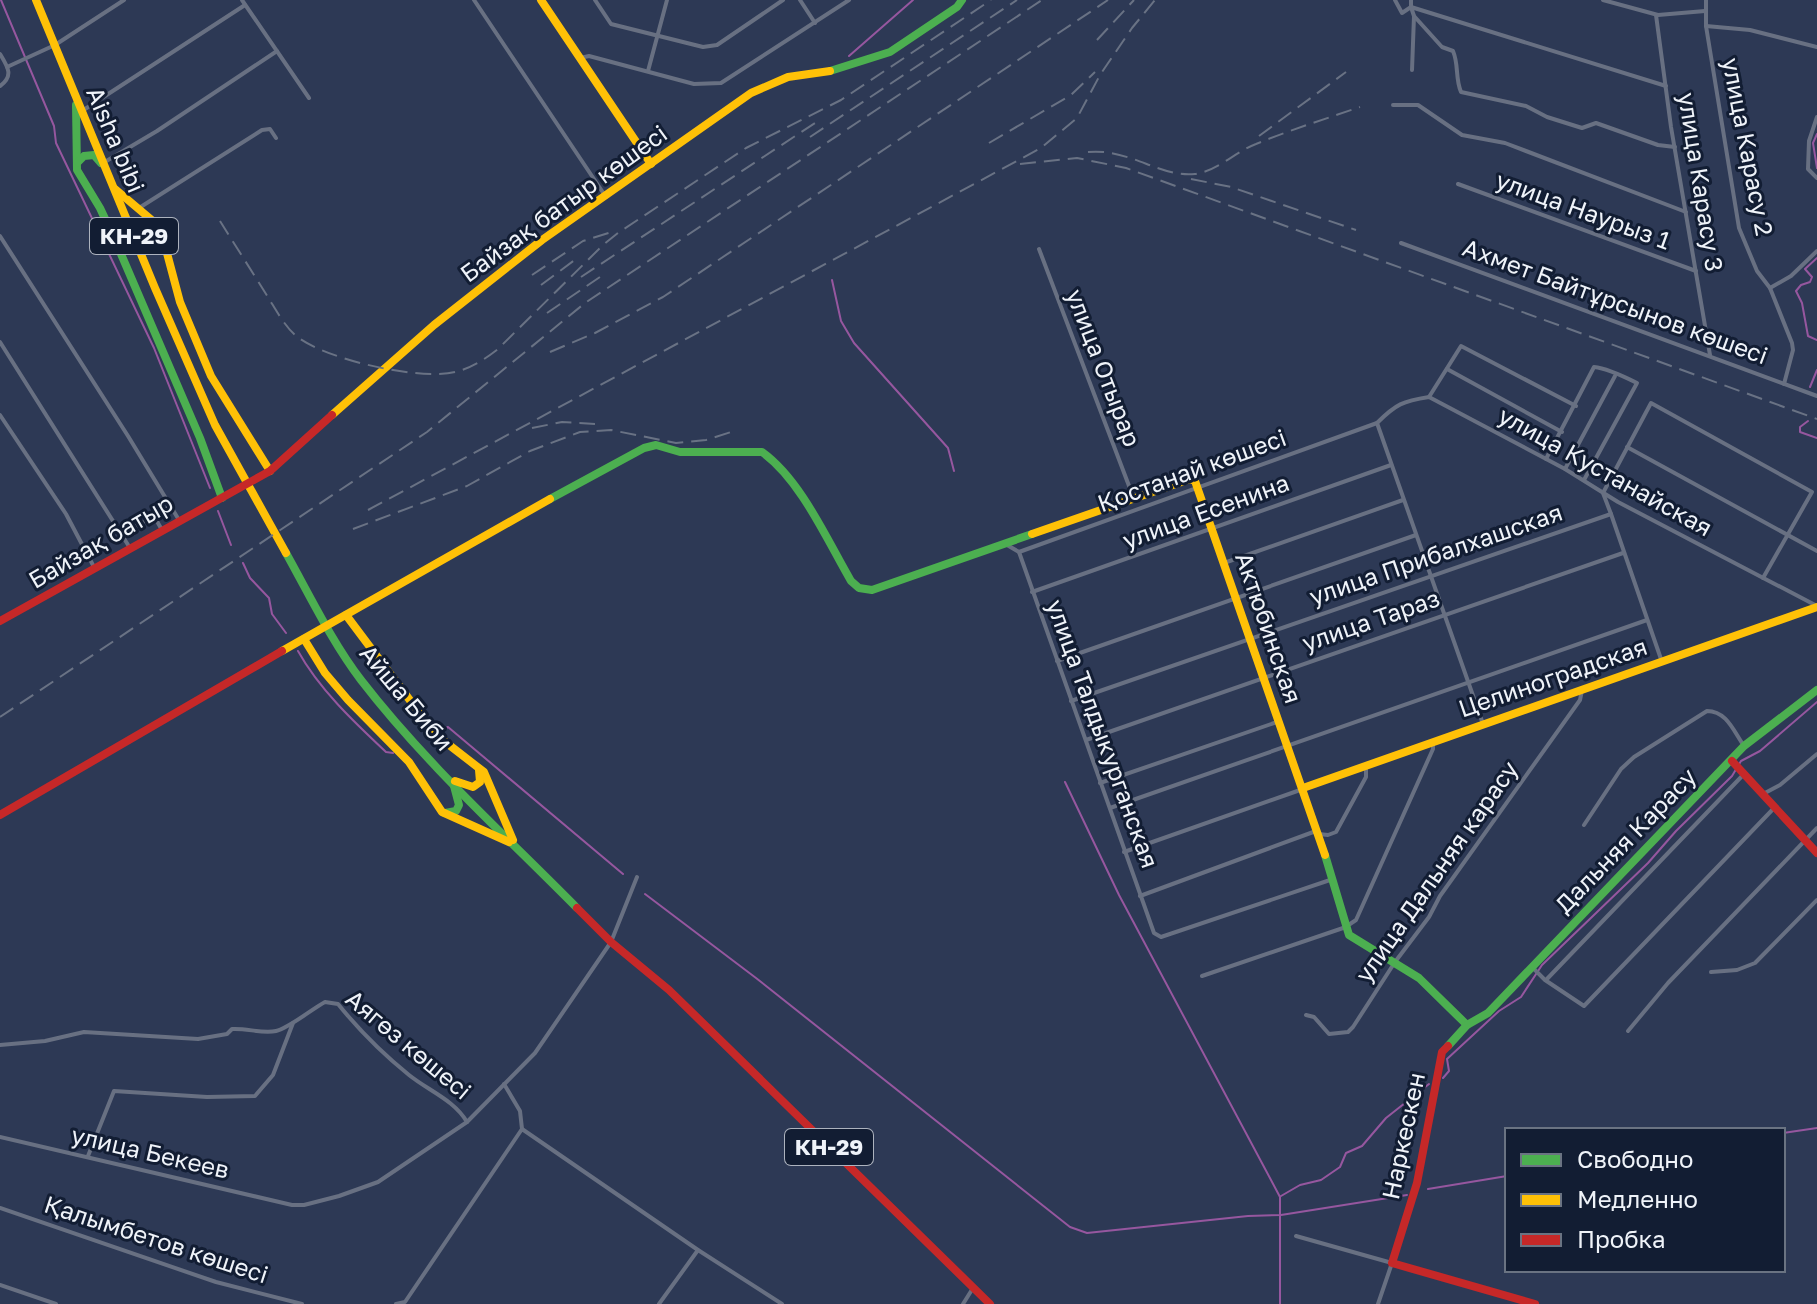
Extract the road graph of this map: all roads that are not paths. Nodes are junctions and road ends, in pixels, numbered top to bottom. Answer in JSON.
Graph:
{"nodes":[{"id":1,"x":36,"y":0,"type":"edge"},
{"id":2,"x":124,"y":0,"type":"edge"},
{"id":3,"x":474,"y":0,"type":"edge"},
{"id":4,"x":541,"y":0,"type":"edge"},
{"id":5,"x":595,"y":0,"type":"edge"},
{"id":6,"x":667,"y":0,"type":"edge"},
{"id":7,"x":783,"y":0,"type":"edge"},
{"id":8,"x":800,"y":0,"type":"edge"},
{"id":9,"x":849,"y":0,"type":"edge"},
{"id":10,"x":962,"y":0,"type":"edge"},
{"id":11,"x":1395,"y":0,"type":"edge"},
{"id":12,"x":1411,"y":0,"type":"edge"},
{"id":13,"x":1603,"y":0,"type":"edge"},
{"id":14,"x":1706,"y":0,"type":"edge"},
{"id":15,"x":244,"y":2,"type":"edge"},
{"id":16,"x":1411,"y":7,"type":"junction"},
{"id":17,"x":1705,"y":11,"type":"junction"},
{"id":18,"x":1656,"y":15,"type":"junction"},
{"id":19,"x":1414,"y":16,"type":"junction"},
{"id":20,"x":815,"y":23,"type":"junction"},
{"id":21,"x":1706,"y":26,"type":"junction"},
{"id":22,"x":657,"y":36,"type":"junction"},
{"id":23,"x":55,"y":45,"type":"junction"},
{"id":24,"x":1817,"y":47,"type":"edge"},
{"id":25,"x":277,"y":51,"type":"junction"},
{"id":26,"x":0,"y":54,"type":"edge"},
{"id":27,"x":580,"y":58,"type":"junction"},
{"id":28,"x":7,"y":67,"type":"junction"},
{"id":29,"x":1412,"y":70,"type":"dead end"},
{"id":30,"x":648,"y":72,"type":"junction"},
{"id":31,"x":0,"y":86,"type":"edge"},
{"id":32,"x":1666,"y":86,"type":"junction"},
{"id":33,"x":309,"y":98,"type":"dead end"},
{"id":34,"x":76,"y":99,"type":"junction"},
{"id":35,"x":1393,"y":105,"type":"dead end"},
{"id":36,"x":82,"y":111,"type":"junction"},
{"id":37,"x":1817,"y":117,"type":"edge"},
{"id":38,"x":276,"y":138,"type":"dead end"},
{"id":39,"x":1675,"y":147,"type":"junction"},
{"id":40,"x":651,"y":164,"type":"junction"},
{"id":41,"x":104,"y":166,"type":"junction"},
{"id":42,"x":77,"y":170,"type":"junction"},
{"id":43,"x":1817,"y":178,"type":"edge"},
{"id":44,"x":1458,"y":184,"type":"dead end"},
{"id":45,"x":112,"y":186,"type":"junction"},
{"id":46,"x":606,"y":197,"type":"junction"},
{"id":47,"x":137,"y":209,"type":"junction"},
{"id":48,"x":1686,"y":212,"type":"junction"},
{"id":49,"x":0,"y":236,"type":"edge"},
{"id":50,"x":1401,"y":243,"type":"dead end"},
{"id":51,"x":166,"y":245,"type":"junction"},
{"id":52,"x":139,"y":247,"type":"junction"},
{"id":53,"x":1039,"y":249,"type":"dead end"},
{"id":54,"x":1817,"y":251,"type":"edge"},
{"id":55,"x":1696,"y":271,"type":"junction"},
{"id":56,"x":1770,"y":288,"type":"junction"},
{"id":57,"x":0,"y":342,"type":"edge"},
{"id":58,"x":1710,"y":355,"type":"junction"},
{"id":59,"x":1447,"y":369,"type":"junction"},
{"id":60,"x":1615,"y":376,"type":"junction"},
{"id":61,"x":1784,"y":384,"type":"junction"},
{"id":62,"x":1817,"y":396,"type":"edge"},
{"id":63,"x":1429,"y":397,"type":"junction"},
{"id":64,"x":1576,"y":406,"type":"junction"},
{"id":65,"x":0,"y":415,"type":"edge"},
{"id":66,"x":1377,"y":423,"type":"junction"},
{"id":67,"x":1562,"y":432,"type":"junction"},
{"id":68,"x":1627,"y":447,"type":"junction"},
{"id":69,"x":1546,"y":459,"type":"junction"},
{"id":70,"x":1391,"y":465,"type":"junction"},
{"id":71,"x":1565,"y":469,"type":"junction"},
{"id":72,"x":270,"y":471,"type":"junction"},
{"id":73,"x":1584,"y":480,"type":"junction"},
{"id":74,"x":1196,"y":485,"type":"junction"},
{"id":75,"x":1603,"y":493,"type":"junction"},
{"id":76,"x":222,"y":498,"type":"junction"},
{"id":77,"x":1134,"y":499,"type":"junction"},
{"id":78,"x":1403,"y":500,"type":"junction"},
{"id":79,"x":171,"y":506,"type":"junction"},
{"id":80,"x":1611,"y":514,"type":"junction"},
{"id":81,"x":154,"y":516,"type":"junction"},
{"id":82,"x":179,"y":520,"type":"junction"},
{"id":83,"x":1211,"y":528,"type":"junction"},
{"id":84,"x":162,"y":530,"type":"junction"},
{"id":85,"x":122,"y":534,"type":"junction"},
{"id":86,"x":1416,"y":535,"type":"junction"},
{"id":87,"x":1787,"y":535,"type":"junction"},
{"id":88,"x":1007,"y":545,"type":"junction"},
{"id":89,"x":130,"y":548,"type":"junction"},
{"id":90,"x":1817,"y":551,"type":"edge"},
{"id":91,"x":1019,"y":552,"type":"junction"},
{"id":92,"x":1623,"y":553,"type":"junction"},
{"id":93,"x":1224,"y":563,"type":"junction"},
{"id":94,"x":95,"y":569,"type":"junction"},
{"id":95,"x":1431,"y":576,"type":"junction"},
{"id":96,"x":1763,"y":578,"type":"junction"},
{"id":97,"x":1032,"y":592,"type":"junction"},
{"id":98,"x":1236,"y":599,"type":"junction"},
{"id":99,"x":1817,"y":607,"type":"edge"},
{"id":100,"x":346,"y":615,"type":"junction"},
{"id":101,"x":1444,"y":615,"type":"junction"},
{"id":102,"x":1647,"y":620,"type":"junction"},
{"id":103,"x":0,"y":621,"type":"edge"},
{"id":104,"x":1250,"y":638,"type":"junction"},
{"id":105,"x":304,"y":639,"type":"junction"},
{"id":106,"x":335,"y":641,"type":"joint"},
{"id":107,"x":1057,"y":661,"type":"junction"},
{"id":108,"x":1662,"y":662,"type":"junction"},
{"id":109,"x":1264,"y":678,"type":"junction"},
{"id":110,"x":1469,"y":683,"type":"junction"},
{"id":111,"x":1582,"y":690,"type":"junction"},
{"id":112,"x":1817,"y":690,"type":"edge"},
{"id":113,"x":1071,"y":701,"type":"junction"},
{"id":114,"x":1280,"y":721,"type":"junction"},
{"id":115,"x":1483,"y":724,"type":"junction"},
{"id":116,"x":1086,"y":740,"type":"junction"},
{"id":117,"x":1433,"y":741,"type":"junction"},
{"id":118,"x":1288,"y":746,"type":"junction"},
{"id":119,"x":1744,"y":746,"type":"junction"},
{"id":120,"x":1817,"y":754,"type":"edge"},
{"id":121,"x":1366,"y":766,"type":"junction"},
{"id":122,"x":478,"y":767,"type":"junction"},
{"id":123,"x":1738,"y":767,"type":"junction"},
{"id":124,"x":450,"y":778,"type":"junction"},
{"id":125,"x":1100,"y":783,"type":"junction"},
{"id":126,"x":1303,"y":788,"type":"junction"},
{"id":127,"x":1763,"y":794,"type":"junction"},
{"id":128,"x":1775,"y":807,"type":"junction"},
{"id":129,"x":1110,"y":808,"type":"junction"},
{"id":130,"x":442,"y":812,"type":"junction"},
{"id":131,"x":0,"y":815,"type":"edge"},
{"id":132,"x":1584,"y":825,"type":"dead end"},
{"id":133,"x":1817,"y":828,"type":"edge"},
{"id":134,"x":1317,"y":832,"type":"junction"},
{"id":135,"x":1804,"y":840,"type":"junction"},
{"id":136,"x":515,"y":845,"type":"junction"},
{"id":137,"x":1124,"y":852,"type":"junction"},
{"id":138,"x":1817,"y":853,"type":"edge"},
{"id":139,"x":637,"y":877,"type":"dead end"},
{"id":140,"x":1333,"y":879,"type":"junction"},
{"id":141,"x":1140,"y":896,"type":"junction"},
{"id":142,"x":1817,"y":900,"type":"edge"},
{"id":143,"x":1347,"y":926,"type":"junction"},
{"id":144,"x":611,"y":942,"type":"junction"},
{"id":145,"x":1395,"y":962,"type":"junction"},
{"id":146,"x":1532,"y":967,"type":"junction"},
{"id":147,"x":1711,"y":972,"type":"dead end"},
{"id":148,"x":1202,"y":976,"type":"dead end"},
{"id":149,"x":1544,"y":979,"type":"junction"},
{"id":150,"x":1306,"y":1015,"type":"dead end"},
{"id":151,"x":294,"y":1021,"type":"junction"},
{"id":152,"x":1467,"y":1025,"type":"junction"},
{"id":153,"x":1628,"y":1031,"type":"dead end"},
{"id":154,"x":0,"y":1045,"type":"edge"},
{"id":155,"x":504,"y":1084,"type":"junction"},
{"id":156,"x":467,"y":1122,"type":"junction"},
{"id":157,"x":522,"y":1129,"type":"junction"},
{"id":158,"x":0,"y":1137,"type":"edge"},
{"id":159,"x":87,"y":1157,"type":"junction"},
{"id":160,"x":0,"y":1208,"type":"edge"},
{"id":161,"x":1296,"y":1236,"type":"dead end"},
{"id":162,"x":698,"y":1250,"type":"junction"},
{"id":163,"x":1392,"y":1263,"type":"junction"},
{"id":164,"x":0,"y":1285,"type":"edge"},
{"id":165,"x":973,"y":1288,"type":"junction"},
{"id":166,"x":772,"y":1302,"type":"edge"},
{"id":167,"x":56,"y":1304,"type":"edge"},
{"id":168,"x":302,"y":1304,"type":"edge"},
{"id":169,"x":396,"y":1304,"type":"edge"},
{"id":170,"x":659,"y":1304,"type":"edge"},
{"id":171,"x":782,"y":1304,"type":"edge"},
{"id":172,"x":963,"y":1304,"type":"edge"},
{"id":173,"x":990,"y":1304,"type":"edge"},
{"id":174,"x":1378,"y":1304,"type":"edge"},
{"id":175,"x":1535,"y":1304,"type":"edge"}],
"edges":[{"from":1,"to":23,"type":"main road","name":"Aisha bibi","number":"КН-29"},
{"from":2,"to":23,"type":"street"},
{"from":3,"to":46,"type":"street"},
{"from":4,"to":27,"type":"main road"},
{"from":5,"to":22,"type":"street"},
{"from":6,"to":22,"type":"street"},
{"from":7,"to":22,"type":"street"},
{"from":8,"to":20,"type":"street"},
{"from":9,"to":20,"type":"street"},
{"from":10,"to":40,"type":"main road","name":"Байзақ батыр көшесі"},
{"from":11,"to":16,"type":"street"},
{"from":12,"to":16,"type":"street"},
{"from":13,"to":18,"type":"street"},
{"from":14,"to":17,"type":"street","name":"улица Карасу 2"},
{"from":15,"to":25,"type":"street"},
{"from":15,"to":36,"type":"street"},
{"from":16,"to":19,"type":"street"},
{"from":16,"to":32,"type":"street"},
{"from":17,"to":18,"type":"street"},
{"from":17,"to":21,"type":"street","name":"улица Карасу 2"},
{"from":18,"to":32,"type":"street","name":"улица Карасу 3"},
{"from":19,"to":29,"type":"street"},
{"from":19,"to":39,"type":"street"},
{"from":20,"to":30,"type":"street"},
{"from":21,"to":24,"type":"street"},
{"from":21,"to":56,"type":"street","name":"улица Карасу 2"},
{"from":22,"to":30,"type":"street"},
{"from":23,"to":28,"type":"street"},
{"from":23,"to":34,"type":"main road","name":"Aisha bibi","number":"КН-29"},
{"from":25,"to":33,"type":"street"},
{"from":25,"to":41,"type":"street"},
{"from":26,"to":28,"type":"street"},
{"from":27,"to":30,"type":"street"},
{"from":27,"to":40,"type":"main road"},
{"from":28,"to":31,"type":"street"},
{"from":32,"to":39,"type":"street","name":"улица Карасу 3"},
{"from":34,"to":36,"type":"main road","name":"Aisha bibi","number":"КН-29"},
{"from":34,"to":42,"type":"main road"},
{"from":35,"to":48,"type":"street"},
{"from":36,"to":41,"type":"main road","name":"Aisha bibi","number":"КН-29"},
{"from":37,"to":43,"type":"street"},
{"from":38,"to":47,"type":"street"},
{"from":39,"to":48,"type":"street","name":"улица Карасу 3"},
{"from":40,"to":46,"type":"main road","name":"Байзақ батыр көшесі"},
{"from":41,"to":42,"type":"main road"},
{"from":41,"to":45,"type":"main road","name":"Aisha bibi","number":"КН-29"},
{"from":42,"to":76,"type":"main road"},
{"from":44,"to":55,"type":"street","name":"улица Наурыз 1"},
{"from":45,"to":47,"type":"main road"},
{"from":45,"to":52,"type":"main road","name":"Aisha bibi","number":"КН-29"},
{"from":46,"to":72,"type":"main road","name":"Байзақ батыр көшесі"},
{"from":47,"to":51,"type":"main road"},
{"from":48,"to":55,"type":"street","name":"улица Карасу 3"},
{"from":49,"to":79,"type":"street"},
{"from":50,"to":58,"type":"street","name":"Ахмет Байтұрсынов көшесі"},
{"from":51,"to":52,"type":"main road"},
{"from":51,"to":72,"type":"main road"},
{"from":52,"to":106,"type":"main road","name":"Aisha bibi","number":"КН-29"},
{"from":53,"to":77,"type":"street","name":"улица Отырар"},
{"from":54,"to":56,"type":"street"},
{"from":55,"to":58,"type":"street","name":"улица Карасу 3"},
{"from":56,"to":61,"type":"street","name":"улица Карасу 2"},
{"from":57,"to":85,"type":"street"},
{"from":58,"to":61,"type":"street","name":"Ахмет Байтұрсынов көшесі"},
{"from":59,"to":63,"type":"street"},
{"from":59,"to":64,"type":"street"},
{"from":59,"to":67,"type":"street"},
{"from":60,"to":64,"type":"street"},
{"from":60,"to":71,"type":"street"},
{"from":60,"to":73,"type":"street"},
{"from":61,"to":62,"type":"street","name":"Ахмет Байтұрсынов көшесі"},
{"from":63,"to":66,"type":"street"},
{"from":63,"to":69,"type":"street","name":"улица Кустанайская"},
{"from":64,"to":67,"type":"street"},
{"from":65,"to":94,"type":"street"},
{"from":66,"to":70,"type":"street"},
{"from":66,"to":74,"type":"street","name":"Қостанай көшесі"},
{"from":67,"to":69,"type":"street"},
{"from":68,"to":75,"type":"street"},
{"from":68,"to":87,"type":"street"},
{"from":68,"to":87,"type":"street"},
{"from":69,"to":71,"type":"street","name":"улица Кустанайская"},
{"from":70,"to":78,"type":"street"},
{"from":70,"to":83,"type":"street","name":"улица Есенина"},
{"from":71,"to":73,"type":"street","name":"улица Кустанайская"},
{"from":72,"to":76,"type":"main road","name":"Байзақ батыр көшесі"},
{"from":73,"to":75,"type":"street","name":"улица Кустанайская"},
{"from":74,"to":77,"type":"main road"},
{"from":74,"to":83,"type":"main road","name":"Актюбинская"},
{"from":74,"to":91,"type":"street","name":"Қостанай көшесі"},
{"from":75,"to":80,"type":"street"},
{"from":75,"to":96,"type":"street","name":"улица Кустанайская"},
{"from":76,"to":82,"type":"main road","name":"Байзақ батыр"},
{"from":77,"to":88,"type":"main road"},
{"from":78,"to":86,"type":"street"},
{"from":78,"to":93,"type":"street"},
{"from":79,"to":81,"type":"street"},
{"from":79,"to":82,"type":"street"},
{"from":80,"to":92,"type":"street"},
{"from":80,"to":95,"type":"street","name":"улица Прибалхашская"},
{"from":81,"to":84,"type":"street"},
{"from":81,"to":85,"type":"street"},
{"from":82,"to":84,"type":"main road","name":"Байзақ батыр"},
{"from":83,"to":93,"type":"main road","name":"Актюбинская"},
{"from":83,"to":97,"type":"street","name":"улица Есенина"},
{"from":84,"to":89,"type":"main road","name":"Байзақ батыр"},
{"from":85,"to":89,"type":"street"},
{"from":86,"to":95,"type":"street"},
{"from":86,"to":98,"type":"street"},
{"from":87,"to":90,"type":"street"},
{"from":87,"to":96,"type":"street"},
{"from":88,"to":91,"type":"street"},
{"from":88,"to":100,"type":"main road"},
{"from":89,"to":94,"type":"main road","name":"Байзақ батыр"},
{"from":91,"to":97,"type":"street","name":"улица Талдыкурганская"},
{"from":92,"to":101,"type":"street","name":"улица Тараз"},
{"from":92,"to":102,"type":"street"},
{"from":93,"to":98,"type":"main road","name":"Актюбинская"},
{"from":94,"to":103,"type":"main road","name":"Байзақ батыр"},
{"from":95,"to":101,"type":"street"},
{"from":95,"to":104,"type":"street","name":"улица Прибалхашская"},
{"from":96,"to":99,"type":"street","name":"улица Кустанайская"},
{"from":97,"to":107,"type":"street","name":"улица Талдыкурганская"},
{"from":98,"to":104,"type":"main road","name":"Актюбинская"},
{"from":98,"to":107,"type":"street"},
{"from":99,"to":108,"type":"main road","name":"Целиноградская"},
{"from":100,"to":105,"type":"main road"},
{"from":100,"to":122,"type":"main road"},
{"from":101,"to":109,"type":"street","name":"улица Тараз"},
{"from":101,"to":110,"type":"street"},
{"from":102,"to":108,"type":"street"},
{"from":102,"to":110,"type":"street"},
{"from":104,"to":109,"type":"main road","name":"Актюбинская"},
{"from":104,"to":113,"type":"street","name":"улица Прибалхашская"},
{"from":105,"to":130,"type":"main road"},
{"from":105,"to":131,"type":"main road"},
{"from":106,"to":124,"type":"main road","name":"Айша Биби","number":"КН-29"},
{"from":107,"to":113,"type":"street","name":"улица Талдыкурганская"},
{"from":108,"to":111,"type":"main road","name":"Целиноградская"},
{"from":109,"to":114,"type":"main road","name":"Актюбинская"},
{"from":109,"to":116,"type":"street","name":"улица Тараз"},
{"from":110,"to":115,"type":"street"},
{"from":110,"to":118,"type":"street"},
{"from":111,"to":115,"type":"main road","name":"Целиноградская"},
{"from":111,"to":145,"type":"street","name":"улица Дальняя карасу"},
{"from":112,"to":119,"type":"main road","name":"Дальняя Карасу"},
{"from":113,"to":116,"type":"street","name":"улица Талдыкурганская"},
{"from":114,"to":118,"type":"main road","name":"Актюбинская"},
{"from":114,"to":125,"type":"street"},
{"from":115,"to":117,"type":"main road","name":"Целиноградская"},
{"from":116,"to":125,"type":"street","name":"улица Талдыкурганская"},
{"from":117,"to":121,"type":"main road","name":"Целиноградская"},
{"from":117,"to":143,"type":"street"},
{"from":118,"to":126,"type":"main road","name":"Актюбинская"},
{"from":118,"to":129,"type":"street"},
{"from":119,"to":123,"type":"main road","name":"Дальняя Карасу"},
{"from":119,"to":132,"type":"street"},
{"from":120,"to":127,"type":"street"},
{"from":121,"to":126,"type":"main road","name":"Целиноградская"},
{"from":121,"to":134,"type":"street"},
{"from":122,"to":124,"type":"main road"},
{"from":122,"to":136,"type":"main road"},
{"from":123,"to":127,"type":"main road"},
{"from":123,"to":146,"type":"main road","name":"Дальняя Карасу"},
{"from":123,"to":149,"type":"street"},
{"from":124,"to":130,"type":"main road"},
{"from":124,"to":136,"type":"main road","number":"КН-29"},
{"from":125,"to":129,"type":"street","name":"улица Талдыкурганская"},
{"from":126,"to":134,"type":"main road","name":"Актюбинская"},
{"from":126,"to":137,"type":"street"},
{"from":127,"to":128,"type":"main road"},
{"from":128,"to":135,"type":"main road"},
{"from":128,"to":149,"type":"street"},
{"from":129,"to":137,"type":"street","name":"улица Талдыкурганская"},
{"from":130,"to":136,"type":"main road"},
{"from":133,"to":135,"type":"street"},
{"from":134,"to":140,"type":"main road","name":"Актюбинская"},
{"from":134,"to":141,"type":"street"},
{"from":135,"to":138,"type":"main road"},
{"from":135,"to":153,"type":"street"},
{"from":136,"to":144,"type":"main road","number":"КН-29"},
{"from":137,"to":141,"type":"street","name":"улица Талдыкурганская"},
{"from":139,"to":144,"type":"street"},
{"from":140,"to":141,"type":"street","name":"улица Талдыкурганская"},
{"from":140,"to":143,"type":"main road","name":"Актюбинская"},
{"from":142,"to":147,"type":"street"},
{"from":143,"to":145,"type":"main road"},
{"from":143,"to":148,"type":"street"},
{"from":144,"to":155,"type":"street"},
{"from":144,"to":165,"type":"main road","number":"КН-29"},
{"from":145,"to":150,"type":"street","name":"улица Дальняя карасу"},
{"from":145,"to":152,"type":"main road"},
{"from":146,"to":149,"type":"street"},
{"from":146,"to":152,"type":"main road","name":"Дальняя Карасу"},
{"from":151,"to":154,"type":"street","name":"Аягөз көшесі"},
{"from":151,"to":156,"type":"street","name":"Аягөз көшесі"},
{"from":151,"to":159,"type":"street"},
{"from":152,"to":163,"type":"main road","name":"Наркескен"},
{"from":155,"to":156,"type":"street"},
{"from":155,"to":157,"type":"street"},
{"from":156,"to":159,"type":"street","name":"улица Бекеев"},
{"from":157,"to":162,"type":"street"},
{"from":157,"to":169,"type":"street"},
{"from":158,"to":159,"type":"street","name":"улица Бекеев"},
{"from":160,"to":168,"type":"street","name":"Қалымбетов көшесі"},
{"from":161,"to":163,"type":"street"},
{"from":162,"to":166,"type":"street"},
{"from":162,"to":170,"type":"street"},
{"from":163,"to":174,"type":"street"},
{"from":163,"to":175,"type":"main road"},
{"from":164,"to":167,"type":"street"},
{"from":165,"to":172,"type":"street"},
{"from":165,"to":173,"type":"main road","number":"КН-29"},
{"from":166,"to":171,"type":"street"}]}
